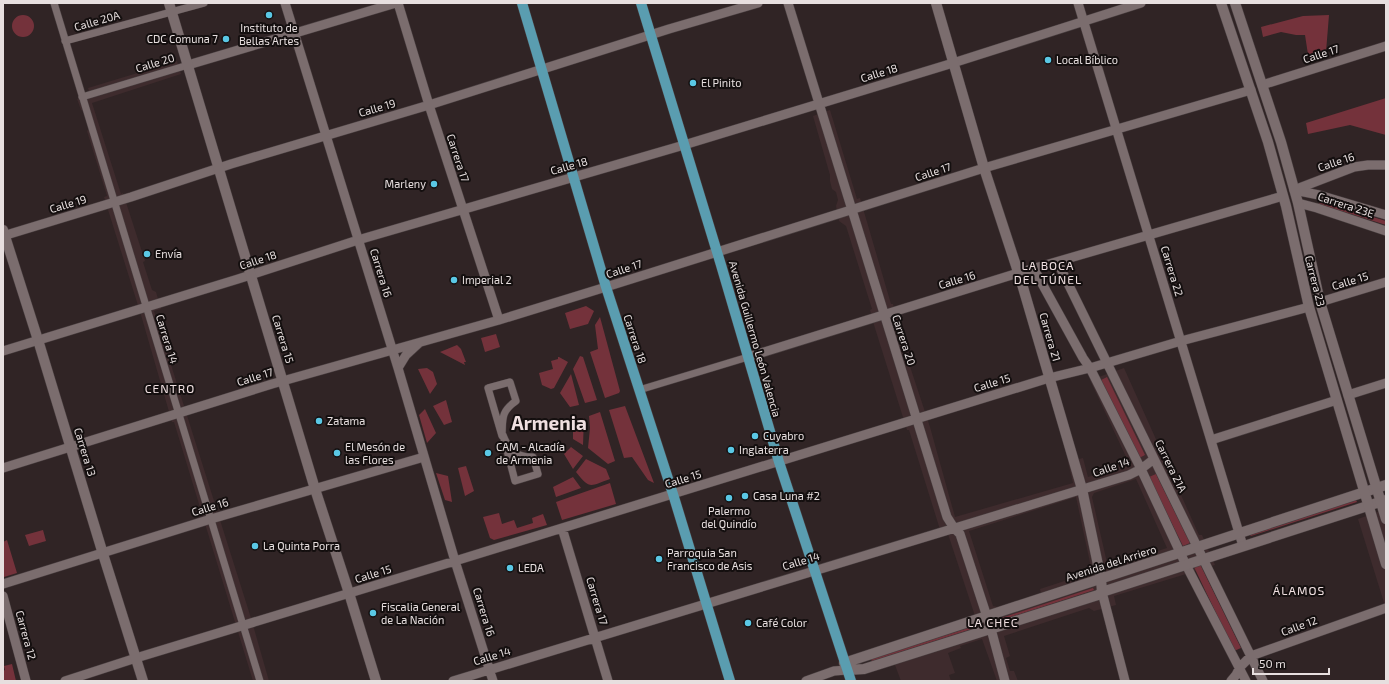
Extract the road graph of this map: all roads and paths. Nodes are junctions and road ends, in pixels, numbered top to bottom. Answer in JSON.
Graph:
{"nodes":[{"id":1,"x":54,"y":3,"type":"edge"},
{"id":2,"x":204,"y":3,"type":"edge"},
{"id":3,"x":285,"y":3,"type":"edge"},
{"id":4,"x":397,"y":3,"type":"edge"},
{"id":5,"x":522,"y":3,"type":"edge"},
{"id":6,"x":641,"y":3,"type":"edge"},
{"id":7,"x":758,"y":3,"type":"edge"},
{"id":8,"x":788,"y":3,"type":"edge"},
{"id":9,"x":936,"y":3,"type":"edge"},
{"id":10,"x":1078,"y":3,"type":"edge"},
{"id":11,"x":1141,"y":3,"type":"edge"},
{"id":12,"x":1221,"y":3,"type":"edge"},
{"id":13,"x":1235,"y":3,"type":"edge"},
{"id":14,"x":170,"y":7,"type":"edge"},
{"id":15,"x":1083,"y":20,"type":"junction"},
{"id":16,"x":294,"y":34,"type":"junction"},
{"id":17,"x":650,"y":36,"type":"junction"},
{"id":18,"x":65,"y":41,"type":"junction"},
{"id":19,"x":1386,"y":46,"type":"edge"},
{"id":20,"x":953,"y":63,"type":"junction"},
{"id":21,"x":188,"y":65,"type":"junction"},
{"id":22,"x":542,"y":70,"type":"junction"},
{"id":23,"x":1262,"y":85,"type":"junction"},
{"id":24,"x":1251,"y":90,"type":"junction"},
{"id":25,"x":82,"y":97,"type":"junction"},
{"id":26,"x":819,"y":104,"type":"junction"},
{"id":27,"x":429,"y":105,"type":"junction"},
{"id":28,"x":1116,"y":130,"type":"junction"},
{"id":29,"x":325,"y":136,"type":"junction"},
{"id":30,"x":684,"y":145,"type":"junction"},
{"id":31,"x":1386,"y":165,"type":"edge"},
{"id":32,"x":218,"y":168,"type":"junction"},
{"id":33,"x":984,"y":168,"type":"junction"},
{"id":34,"x":573,"y":177,"type":"junction"},
{"id":35,"x":1294,"y":190,"type":"junction"},
{"id":36,"x":1283,"y":196,"type":"junction"},
{"id":37,"x":114,"y":202,"type":"junction"},
{"id":38,"x":1298,"y":203,"type":"junction"},
{"id":39,"x":462,"y":210,"type":"junction"},
{"id":40,"x":852,"y":210,"type":"junction"},
{"id":41,"x":1386,"y":215,"type":"edge"},
{"id":42,"x":1386,"y":231,"type":"edge"},
{"id":43,"x":4,"y":234,"type":"edge"},
{"id":44,"x":1148,"y":235,"type":"junction"},
{"id":45,"x":358,"y":240,"type":"junction"},
{"id":46,"x":717,"y":252,"type":"junction"},
{"id":47,"x":1058,"y":263,"type":"junction"},
{"id":48,"x":1034,"y":269,"type":"junction"},
{"id":49,"x":1018,"y":273,"type":"junction"},
{"id":50,"x":251,"y":275,"type":"junction"},
{"id":51,"x":1386,"y":282,"type":"edge"},
{"id":52,"x":606,"y":287,"type":"junction"},
{"id":53,"x":1320,"y":302,"type":"junction"},
{"id":54,"x":146,"y":307,"type":"junction"},
{"id":55,"x":1309,"y":307,"type":"junction"},
{"id":56,"x":884,"y":315,"type":"junction"},
{"id":57,"x":498,"y":320,"type":"junction"},
{"id":58,"x":38,"y":340,"type":"junction"},
{"id":59,"x":422,"y":340,"type":"junction"},
{"id":60,"x":1180,"y":341,"type":"junction"},
{"id":61,"x":392,"y":349,"type":"junction"},
{"id":62,"x":3,"y":351,"type":"edge"},
{"id":63,"x":748,"y":356,"type":"junction"},
{"id":64,"x":1108,"y":362,"type":"junction"},
{"id":65,"x":398,"y":368,"type":"junction"},
{"id":66,"x":1090,"y":368,"type":"junction"},
{"id":67,"x":1049,"y":378,"type":"junction"},
{"id":68,"x":283,"y":381,"type":"junction"},
{"id":69,"x":1386,"y":383,"type":"edge"},
{"id":70,"x":639,"y":390,"type":"junction"},
{"id":71,"x":1348,"y":395,"type":"junction"},
{"id":72,"x":1337,"y":400,"type":"junction"},
{"id":73,"x":178,"y":412,"type":"junction"},
{"id":74,"x":917,"y":419,"type":"junction"},
{"id":75,"x":502,"y":436,"type":"junction"},
{"id":76,"x":1211,"y":440,"type":"junction"},
{"id":77,"x":71,"y":446,"type":"junction"},
{"id":78,"x":424,"y":457,"type":"junction"},
{"id":79,"x":1154,"y":459,"type":"junction"},
{"id":80,"x":779,"y":462,"type":"junction"},
{"id":81,"x":3,"y":468,"type":"edge"},
{"id":82,"x":1141,"y":469,"type":"junction"},
{"id":83,"x":1381,"y":487,"type":"edge"},
{"id":84,"x":315,"y":489,"type":"junction"},
{"id":85,"x":1082,"y":489,"type":"junction"},
{"id":86,"x":1364,"y":493,"type":"junction"},
{"id":87,"x":673,"y":494,"type":"junction"},
{"id":88,"x":1384,"y":501,"type":"edge"},
{"id":89,"x":1368,"y":506,"type":"junction"},
{"id":90,"x":211,"y":519,"type":"junction"},
{"id":91,"x":1386,"y":519,"type":"edge"},
{"id":92,"x":562,"y":528,"type":"junction"},
{"id":93,"x":954,"y":528,"type":"junction"},
{"id":94,"x":1239,"y":533,"type":"junction"},
{"id":95,"x":1243,"y":546,"type":"junction"},
{"id":96,"x":1198,"y":547,"type":"junction"},
{"id":97,"x":452,"y":550,"type":"junction"},
{"id":98,"x":1181,"y":552,"type":"junction"},
{"id":99,"x":103,"y":554,"type":"junction"},
{"id":100,"x":476,"y":555,"type":"junction"},
{"id":101,"x":1204,"y":559,"type":"junction"},
{"id":102,"x":455,"y":562,"type":"junction"},
{"id":103,"x":1386,"y":564,"type":"edge"},
{"id":104,"x":1186,"y":565,"type":"junction"},
{"id":105,"x":814,"y":571,"type":"junction"},
{"id":106,"x":1101,"y":579,"type":"junction"},
{"id":107,"x":3,"y":584,"type":"edge"},
{"id":108,"x":1102,"y":592,"type":"junction"},
{"id":109,"x":349,"y":593,"type":"junction"},
{"id":110,"x":3,"y":596,"type":"edge"},
{"id":111,"x":706,"y":603,"type":"junction"},
{"id":112,"x":1386,"y":608,"type":"edge"},
{"id":113,"x":987,"y":617,"type":"junction"},
{"id":114,"x":243,"y":626,"type":"junction"},
{"id":115,"x":991,"y":629,"type":"junction"},
{"id":116,"x":595,"y":638,"type":"junction"},
{"id":117,"x":1251,"y":656,"type":"junction"},
{"id":118,"x":136,"y":658,"type":"junction"},
{"id":119,"x":846,"y":666,"type":"junction"},
{"id":120,"x":1240,"y":667,"type":"junction"},
{"id":121,"x":489,"y":669,"type":"junction"},
{"id":122,"x":26,"y":681,"type":"edge"},
{"id":123,"x":65,"y":681,"type":"edge"},
{"id":124,"x":143,"y":681,"type":"edge"},
{"id":125,"x":260,"y":681,"type":"edge"},
{"id":126,"x":376,"y":681,"type":"edge"},
{"id":127,"x":452,"y":681,"type":"edge"},
{"id":128,"x":493,"y":681,"type":"edge"},
{"id":129,"x":608,"y":681,"type":"edge"},
{"id":130,"x":730,"y":681,"type":"edge"},
{"id":131,"x":806,"y":681,"type":"edge"},
{"id":132,"x":850,"y":681,"type":"edge"},
{"id":133,"x":1005,"y":681,"type":"edge"},
{"id":134,"x":1125,"y":681,"type":"edge"},
{"id":135,"x":1232,"y":681,"type":"edge"},
{"id":136,"x":1246,"y":681,"type":"edge"},
{"id":137,"x":1263,"y":681,"type":"edge"}],
"edges":[{"from":1,"to":18,"type":"street","name":"Carrera 14"},
{"from":2,"to":14,"type":"street","name":"Calle 20A"},
{"from":3,"to":16,"type":"street","name":"Carrera 16"},
{"from":4,"to":16,"type":"street","name":"Calle 20"},
{"from":4,"to":27,"type":"street","name":"Carrera 17"},
{"from":5,"to":22,"type":"main road","name":"Carrera 18"},
{"from":6,"to":17,"type":"main road","name":"Avenida Guillermo León Valencia"},
{"from":7,"to":17,"type":"street","name":"Calle 19"},
{"from":8,"to":26,"type":"street","name":"Carrera 20"},
{"from":9,"to":20,"type":"street","name":"Carrera 21"},
{"from":10,"to":15,"type":"street","name":"Carrera 22"},
{"from":11,"to":15,"type":"street","name":"Calle 18"},
{"from":12,"to":24,"type":"street","name":"Carrera 23"},
{"from":13,"to":23,"type":"street","name":"Carrera 23"},
{"from":14,"to":18,"type":"street","name":"Calle 20A"},
{"from":14,"to":21,"type":"street","name":"Carrera 15"},
{"from":15,"to":20,"type":"street","name":"Calle 18"},
{"from":15,"to":28,"type":"street","name":"Carrera 22"},
{"from":16,"to":21,"type":"street","name":"Calle 20"},
{"from":16,"to":29,"type":"street","name":"Carrera 16"},
{"from":17,"to":22,"type":"street","name":"Calle 19"},
{"from":17,"to":30,"type":"main road","name":"Avenida Guillermo León Valencia"},
{"from":18,"to":25,"type":"street","name":"Carrera 14"},
{"from":19,"to":23,"type":"street","name":"Calle 17"},
{"from":20,"to":26,"type":"street","name":"Calle 18"},
{"from":20,"to":33,"type":"street","name":"Carrera 21"},
{"from":21,"to":25,"type":"street","name":"Calle 20"},
{"from":21,"to":32,"type":"street","name":"Carrera 15"},
{"from":22,"to":27,"type":"street","name":"Calle 19"},
{"from":22,"to":34,"type":"main road","name":"Carrera 18"},
{"from":23,"to":35,"type":"street","name":"Carrera 23"},
{"from":24,"to":28,"type":"street","name":"Calle 17"},
{"from":24,"to":36,"type":"street","name":"Carrera 23"},
{"from":25,"to":37,"type":"street","name":"Carrera 14"},
{"from":26,"to":30,"type":"street","name":"Calle 18"},
{"from":26,"to":40,"type":"street","name":"Carrera 20"},
{"from":27,"to":29,"type":"street","name":"Calle 19"},
{"from":27,"to":39,"type":"street","name":"Carrera 17"},
{"from":28,"to":33,"type":"street","name":"Calle 17"},
{"from":28,"to":44,"type":"street","name":"Carrera 22"},
{"from":29,"to":32,"type":"street","name":"Calle 19"},
{"from":29,"to":45,"type":"street","name":"Carrera 16"},
{"from":30,"to":34,"type":"street","name":"Calle 18"},
{"from":30,"to":46,"type":"main road","name":"Avenida Guillermo León Valencia"},
{"from":31,"to":35,"type":"street","name":"Calle 16"},
{"from":32,"to":37,"type":"street","name":"Calle 19"},
{"from":32,"to":50,"type":"street","name":"Carrera 15"},
{"from":33,"to":40,"type":"street","name":"Calle 17"},
{"from":33,"to":49,"type":"street","name":"Carrera 21"},
{"from":34,"to":39,"type":"street","name":"Calle 18"},
{"from":34,"to":52,"type":"main road","name":"Carrera 18"},
{"from":35,"to":38,"type":"street","name":"Carrera 23"},
{"from":35,"to":41,"type":"street","name":"Carrera 23E"},
{"from":36,"to":44,"type":"street","name":"Calle 16"},
{"from":36,"to":55,"type":"street","name":"Carrera 23"},
{"from":37,"to":43,"type":"street","name":"Calle 19"},
{"from":37,"to":54,"type":"street","name":"Carrera 14"},
{"from":38,"to":42,"type":"street","name":"Carrera 23E"},
{"from":38,"to":53,"type":"street","name":"Carrera 23"},
{"from":39,"to":45,"type":"street","name":"Calle 18"},
{"from":39,"to":57,"type":"street","name":"Carrera 17"},
{"from":40,"to":46,"type":"street","name":"Calle 17"},
{"from":40,"to":56,"type":"street","name":"Carrera 20"},
{"from":43,"to":58,"type":"street","name":"Carrera 13"},
{"from":44,"to":47,"type":"street","name":"Calle 16"},
{"from":44,"to":60,"type":"street","name":"Carrera 22"},
{"from":45,"to":50,"type":"street","name":"Calle 18"},
{"from":45,"to":61,"type":"street","name":"Carrera 16"},
{"from":46,"to":52,"type":"street","name":"Calle 17"},
{"from":46,"to":63,"type":"main road","name":"Avenida Guillermo León Valencia"},
{"from":47,"to":48,"type":"street","name":"Calle 16"},
{"from":47,"to":64,"type":"street","name":"Carrera 21A"},
{"from":48,"to":49,"type":"street","name":"Calle 16"},
{"from":48,"to":66,"type":"street"},
{"from":49,"to":56,"type":"street","name":"Calle 16"},
{"from":49,"to":67,"type":"street","name":"Carrera 21"},
{"from":50,"to":54,"type":"street","name":"Calle 18"},
{"from":50,"to":68,"type":"street","name":"Carrera 15"},
{"from":51,"to":53,"type":"street","name":"Calle 15"},
{"from":52,"to":57,"type":"street","name":"Calle 17"},
{"from":52,"to":70,"type":"main road","name":"Carrera 18"},
{"from":53,"to":71,"type":"street","name":"Carrera 23"},
{"from":54,"to":58,"type":"street","name":"Calle 18"},
{"from":54,"to":73,"type":"street","name":"Carrera 14"},
{"from":55,"to":60,"type":"street","name":"Calle 15"},
{"from":55,"to":72,"type":"street","name":"Carrera 23"},
{"from":56,"to":63,"type":"street","name":"Calle 16"},
{"from":56,"to":74,"type":"street","name":"Carrera 20"},
{"from":57,"to":59,"type":"street","name":"Calle 17"},
{"from":58,"to":62,"type":"street","name":"Calle 18"},
{"from":58,"to":77,"type":"street","name":"Carrera 13"},
{"from":59,"to":61,"type":"street","name":"Calle 17"},
{"from":59,"to":65,"type":"street"},
{"from":60,"to":64,"type":"street","name":"Calle 15"},
{"from":60,"to":76,"type":"street","name":"Carrera 22"},
{"from":61,"to":65,"type":"street","name":"Carrera 16"},
{"from":61,"to":68,"type":"street","name":"Calle 17"},
{"from":63,"to":70,"type":"street","name":"Calle 16"},
{"from":63,"to":80,"type":"main road","name":"Avenida Guillermo León Valencia"},
{"from":64,"to":66,"type":"street","name":"Calle 15"},
{"from":64,"to":79,"type":"street","name":"Carrera 21A"},
{"from":65,"to":78,"type":"street","name":"Carrera 16"},
{"from":66,"to":67,"type":"street","name":"Calle 15"},
{"from":66,"to":82,"type":"street"},
{"from":67,"to":74,"type":"street","name":"Calle 15"},
{"from":67,"to":85,"type":"street","name":"Carrera 21"},
{"from":68,"to":73,"type":"street","name":"Calle 17"},
{"from":68,"to":84,"type":"street","name":"Carrera 15"},
{"from":69,"to":71,"type":"street"},
{"from":70,"to":87,"type":"main road","name":"Carrera 18"},
{"from":71,"to":83,"type":"street","name":"Carrera 23"},
{"from":72,"to":76,"type":"street"},
{"from":72,"to":86,"type":"street","name":"Carrera 23"},
{"from":73,"to":77,"type":"street","name":"Calle 17"},
{"from":73,"to":90,"type":"street","name":"Carrera 14"},
{"from":74,"to":80,"type":"street","name":"Calle 15"},
{"from":74,"to":93,"type":"street","name":"Carrera 20"},
{"from":75,"to":75,"type":"street"},
{"from":75,"to":75,"type":"street"},
{"from":76,"to":94,"type":"street","name":"Carrera 22"},
{"from":77,"to":81,"type":"street","name":"Calle 17"},
{"from":77,"to":99,"type":"street","name":"Carrera 13"},
{"from":78,"to":84,"type":"street","name":"Calle 16"},
{"from":78,"to":97,"type":"street","name":"Carrera 16"},
{"from":79,"to":82,"type":"street","name":"Calle 14"},
{"from":79,"to":96,"type":"street","name":"Carrera 21A"},
{"from":80,"to":87,"type":"street","name":"Calle 15"},
{"from":80,"to":105,"type":"main road","name":"Avenida Guillermo León Valencia"},
{"from":82,"to":85,"type":"street","name":"Calle 14"},
{"from":82,"to":98,"type":"street"},
{"from":83,"to":86,"type":"street","name":"Avenida del Arriero"},
{"from":83,"to":88,"type":"street","name":"Carrera 23"},
{"from":84,"to":90,"type":"street","name":"Calle 16"},
{"from":84,"to":109,"type":"street","name":"Carrera 15"},
{"from":85,"to":93,"type":"street","name":"Calle 14"},
{"from":85,"to":106,"type":"street","name":"Carrera 21"},
{"from":86,"to":89,"type":"street","name":"Carrera 23"},
{"from":86,"to":94,"type":"street","name":"Avenida del Arriero"},
{"from":87,"to":92,"type":"street","name":"Calle 15"},
{"from":87,"to":111,"type":"main road","name":"Carrera 18"},
{"from":88,"to":89,"type":"street"},
{"from":88,"to":91,"type":"street","name":"Carrera 23"},
{"from":89,"to":95,"type":"street"},
{"from":89,"to":103,"type":"street","name":"Carrera 23"},
{"from":90,"to":99,"type":"street","name":"Calle 16"},
{"from":90,"to":114,"type":"street","name":"Carrera 14"},
{"from":92,"to":100,"type":"street","name":"Calle 15"},
{"from":92,"to":116,"type":"street","name":"Carrera 17"},
{"from":93,"to":105,"type":"street","name":"Calle 14"},
{"from":93,"to":113,"type":"street","name":"Carrera 20"},
{"from":94,"to":95,"type":"street","name":"Carrera 22"},
{"from":94,"to":96,"type":"street","name":"Avenida del Arriero"},
{"from":95,"to":101,"type":"street"},
{"from":96,"to":98,"type":"street","name":"Avenida del Arriero"},
{"from":96,"to":101,"type":"street","name":"Carrera 21A"},
{"from":97,"to":100,"type":"street"},
{"from":97,"to":102,"type":"street","name":"Carrera 16"},
{"from":98,"to":104,"type":"street"},
{"from":98,"to":106,"type":"street","name":"Avenida del Arriero"},
{"from":99,"to":107,"type":"street","name":"Calle 16"},
{"from":99,"to":118,"type":"street","name":"Carrera 13"},
{"from":100,"to":102,"type":"street","name":"Calle 15"},
{"from":101,"to":104,"type":"street"},
{"from":101,"to":117,"type":"street","name":"Carrera 21A"},
{"from":102,"to":109,"type":"street","name":"Calle 15"},
{"from":102,"to":121,"type":"street","name":"Carrera 16"},
{"from":104,"to":108,"type":"street"},
{"from":104,"to":120,"type":"street"},
{"from":105,"to":111,"type":"street","name":"Calle 14"},
{"from":105,"to":119,"type":"main road","name":"Avenida Guillermo León Valencia"},
{"from":106,"to":108,"type":"street","name":"Carrera 21"},
{"from":106,"to":113,"type":"street","name":"Avenida del Arriero"},
{"from":108,"to":115,"type":"street"},
{"from":108,"to":134,"type":"street","name":"Carrera 21"},
{"from":109,"to":114,"type":"street","name":"Calle 15"},
{"from":109,"to":126,"type":"street","name":"Carrera 15"},
{"from":110,"to":122,"type":"street","name":"Carrera 12"},
{"from":111,"to":116,"type":"street","name":"Calle 14"},
{"from":111,"to":130,"type":"main road","name":"Carrera 18"},
{"from":112,"to":117,"type":"street","name":"Calle 12"},
{"from":113,"to":115,"type":"street","name":"Carrera 20"},
{"from":113,"to":119,"type":"street","name":"Avenida del Arriero"},
{"from":114,"to":118,"type":"street","name":"Calle 15"},
{"from":114,"to":125,"type":"street","name":"Carrera 14"},
{"from":115,"to":119,"type":"street"},
{"from":115,"to":133,"type":"street","name":"Carrera 20"},
{"from":116,"to":121,"type":"street","name":"Calle 14"},
{"from":116,"to":129,"type":"street","name":"Carrera 17"},
{"from":117,"to":120,"type":"street","name":"Calle 12"},
{"from":117,"to":137,"type":"street","name":"Carrera 21A"},
{"from":118,"to":123,"type":"street","name":"Calle 15"},
{"from":118,"to":124,"type":"street","name":"Carrera 13"},
{"from":119,"to":131,"type":"street"},
{"from":119,"to":132,"type":"main road","name":"Avenida Guillermo León Valencia"},
{"from":120,"to":135,"type":"street","name":"Calle 12"},
{"from":120,"to":136,"type":"street"},
{"from":121,"to":127,"type":"street","name":"Calle 14"},
{"from":121,"to":128,"type":"street","name":"Carrera 16"}]}
